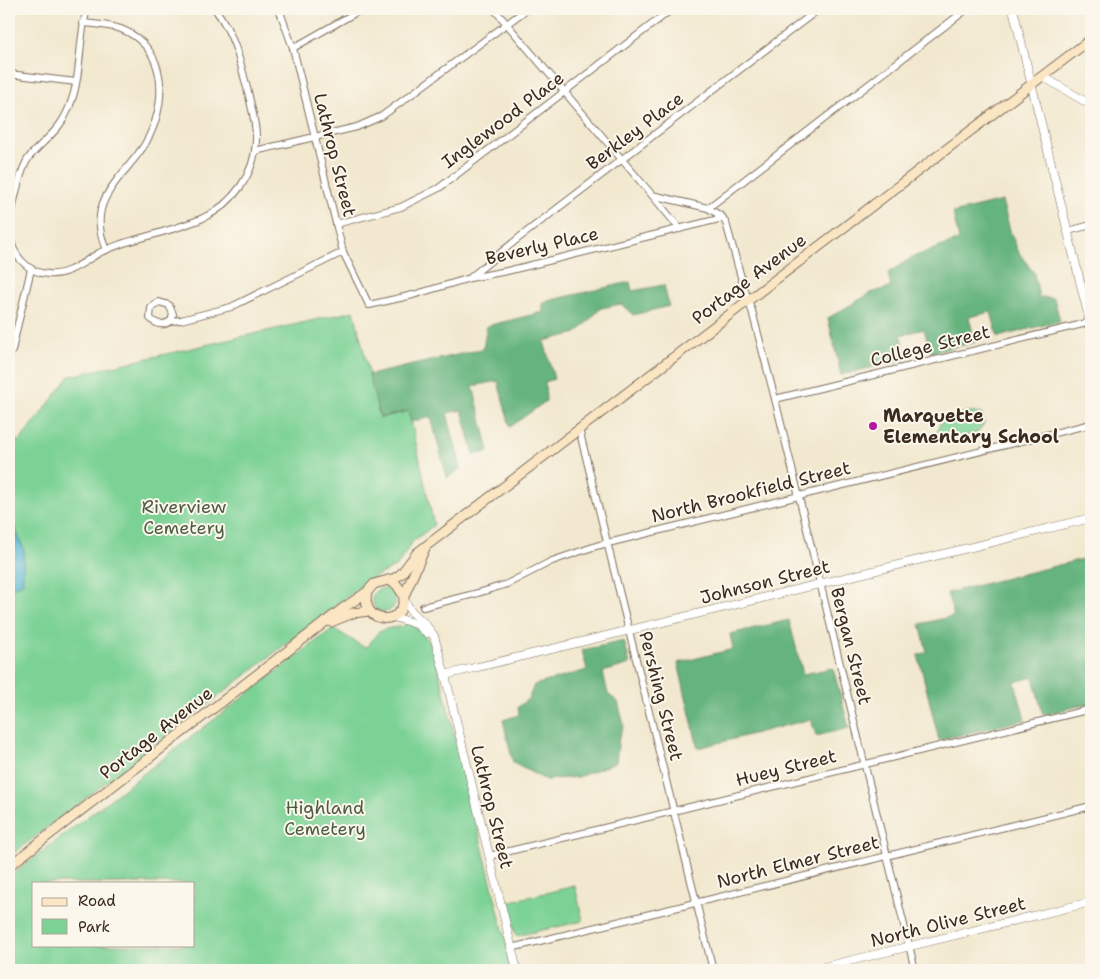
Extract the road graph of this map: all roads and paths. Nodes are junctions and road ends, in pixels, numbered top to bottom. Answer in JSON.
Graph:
{"nodes":[{"id":1,"x":87,"y":9,"type":"edge"},
{"id":2,"x":216,"y":9,"type":"edge"},
{"id":3,"x":279,"y":9,"type":"edge"},
{"id":4,"x":362,"y":9,"type":"edge"},
{"id":5,"x":494,"y":9,"type":"edge"},
{"id":6,"x":527,"y":9,"type":"edge"},
{"id":7,"x":672,"y":9,"type":"edge"},
{"id":8,"x":819,"y":9,"type":"edge"},
{"id":9,"x":967,"y":9,"type":"edge"},
{"id":10,"x":1013,"y":9,"type":"edge"},
{"id":11,"x":84,"y":23,"type":"junction"},
{"id":12,"x":506,"y":24,"type":"junction"},
{"id":13,"x":1091,"y":39,"type":"edge"},
{"id":14,"x":293,"y":48,"type":"junction"},
{"id":15,"x":9,"y":74,"type":"edge"},
{"id":16,"x":1042,"y":76,"type":"junction"},
{"id":17,"x":76,"y":82,"type":"junction"},
{"id":18,"x":1031,"y":84,"type":"junction"},
{"id":19,"x":564,"y":91,"type":"junction"},
{"id":20,"x":1091,"y":105,"type":"edge"},
{"id":21,"x":315,"y":137,"type":"junction"},
{"id":22,"x":255,"y":151,"type":"junction"},
{"id":23,"x":622,"y":160,"type":"junction"},
{"id":24,"x":652,"y":194,"type":"junction"},
{"id":25,"x":708,"y":208,"type":"junction"},
{"id":26,"x":723,"y":218,"type":"junction"},
{"id":27,"x":336,"y":224,"type":"junction"},
{"id":28,"x":1091,"y":225,"type":"edge"},
{"id":29,"x":680,"y":229,"type":"junction"},
{"id":30,"x":1068,"y":231,"type":"junction"},
{"id":31,"x":106,"y":250,"type":"junction"},
{"id":32,"x":343,"y":252,"type":"junction"},
{"id":33,"x":31,"y":269,"type":"junction"},
{"id":34,"x":470,"y":278,"type":"junction"},
{"id":35,"x":748,"y":300,"type":"junction"},
{"id":36,"x":369,"y":305,"type":"joint"},
{"id":37,"x":171,"y":321,"type":"dead end"},
{"id":38,"x":1091,"y":323,"type":"edge"},
{"id":39,"x":16,"y":332,"type":"junction"},
{"id":40,"x":9,"y":335,"type":"edge"},
{"id":41,"x":9,"y":355,"type":"edge"},
{"id":42,"x":775,"y":399,"type":"junction"},
{"id":43,"x":1091,"y":424,"type":"edge"},
{"id":44,"x":580,"y":429,"type":"junction"},
{"id":45,"x":798,"y":496,"type":"junction"},
{"id":46,"x":1091,"y":518,"type":"edge"},
{"id":47,"x":608,"y":542,"type":"junction"},
{"id":48,"x":426,"y":546,"type":"junction"},
{"id":49,"x":389,"y":580,"type":"junction"},
{"id":50,"x":820,"y":584,"type":"junction"},
{"id":51,"x":366,"y":592,"type":"junction"},
{"id":52,"x":404,"y":598,"type":"junction"},
{"id":53,"x":423,"y":607,"type":"dead end"},
{"id":54,"x":369,"y":611,"type":"junction"},
{"id":55,"x":394,"y":617,"type":"junction"},
{"id":56,"x":322,"y":626,"type":"junction"},
{"id":57,"x":629,"y":630,"type":"junction"},
{"id":58,"x":438,"y":652,"type":"junction"},
{"id":59,"x":445,"y":675,"type":"junction"},
{"id":60,"x":1091,"y":709,"type":"edge"},
{"id":61,"x":865,"y":764,"type":"junction"},
{"id":62,"x":1091,"y":806,"type":"edge"},
{"id":63,"x":674,"y":810,"type":"junction"},
{"id":64,"x":888,"y":855,"type":"junction"},
{"id":65,"x":488,"y":856,"type":"junction"},
{"id":66,"x":9,"y":866,"type":"edge"},
{"id":67,"x":697,"y":902,"type":"junction"},
{"id":68,"x":1091,"y":902,"type":"edge"},
{"id":69,"x":909,"y":946,"type":"junction"},
{"id":70,"x":511,"y":948,"type":"junction"},
{"id":71,"x":516,"y":970,"type":"edge"},
{"id":72,"x":713,"y":970,"type":"edge"},
{"id":73,"x":812,"y":970,"type":"edge"},
{"id":74,"x":915,"y":970,"type":"edge"}],
"edges":[{"from":1,"to":11,"type":"street"},
{"from":2,"to":22,"type":"street"},
{"from":3,"to":14,"type":"street","name":"Lathrop Street"},
{"from":4,"to":14,"type":"street"},
{"from":5,"to":12,"type":"street"},
{"from":6,"to":12,"type":"street"},
{"from":7,"to":19,"type":"street","name":"Inglewood Place"},
{"from":8,"to":23,"type":"street","name":"Berkley Place"},
{"from":9,"to":25,"type":"street"},
{"from":10,"to":18,"type":"street"},
{"from":11,"to":17,"type":"street"},
{"from":11,"to":31,"type":"street"},
{"from":12,"to":19,"type":"street"},
{"from":12,"to":21,"type":"street"},
{"from":13,"to":16,"type":"main road","name":"Portage Avenue"},
{"from":14,"to":21,"type":"street","name":"Lathrop Street"},
{"from":15,"to":17,"type":"street"},
{"from":16,"to":18,"type":"main road","name":"Portage Avenue"},
{"from":16,"to":20,"type":"street"},
{"from":17,"to":33,"type":"street"},
{"from":18,"to":30,"type":"street"},
{"from":18,"to":35,"type":"main road","name":"Portage Avenue"},
{"from":19,"to":23,"type":"street"},
{"from":19,"to":27,"type":"street","name":"Inglewood Place"},
{"from":21,"to":22,"type":"street"},
{"from":21,"to":27,"type":"street","name":"Lathrop Street"},
{"from":22,"to":31,"type":"street"},
{"from":23,"to":24,"type":"street"},
{"from":23,"to":34,"type":"street","name":"Berkley Place"},
{"from":24,"to":25,"type":"street"},
{"from":24,"to":29,"type":"street"},
{"from":25,"to":26,"type":"street"},
{"from":26,"to":29,"type":"street","name":"Beverly Place"},
{"from":26,"to":35,"type":"street","name":"Bergan Street"},
{"from":27,"to":32,"type":"street","name":"Lathrop Street"},
{"from":28,"to":30,"type":"street"},
{"from":29,"to":34,"type":"street","name":"Beverly Place"},
{"from":30,"to":38,"type":"street"},
{"from":31,"to":33,"type":"street"},
{"from":32,"to":36,"type":"street","name":"Lathrop Street"},
{"from":32,"to":37,"type":"street"},
{"from":33,"to":39,"type":"street"},
{"from":34,"to":36,"type":"street","name":"Beverly Place"},
{"from":35,"to":42,"type":"street","name":"Bergan Street"},
{"from":35,"to":44,"type":"main road","name":"Portage Avenue"},
{"from":38,"to":42,"type":"street","name":"College Street"},
{"from":39,"to":40,"type":"street"},
{"from":39,"to":41,"type":"street"},
{"from":42,"to":45,"type":"street","name":"Bergan Street"},
{"from":43,"to":45,"type":"street","name":"North Brookfield Street"},
{"from":44,"to":47,"type":"street","name":"Pershing Street"},
{"from":44,"to":48,"type":"main road","name":"Portage Avenue"},
{"from":45,"to":47,"type":"street","name":"North Brookfield Street"},
{"from":45,"to":50,"type":"street","name":"Bergan Street"},
{"from":46,"to":50,"type":"street","name":"Johnson Street"},
{"from":47,"to":53,"type":"street","name":"North Brookfield Street"},
{"from":47,"to":57,"type":"street","name":"Pershing Street"},
{"from":48,"to":49,"type":"main road","name":"Portage Avenue"},
{"from":48,"to":52,"type":"main road","name":"Portage Avenue"},
{"from":49,"to":51,"type":"main road"},
{"from":49,"to":52,"type":"main road"},
{"from":50,"to":57,"type":"street","name":"Johnson Street"},
{"from":50,"to":61,"type":"street","name":"Bergan Street"},
{"from":51,"to":54,"type":"main road"},
{"from":51,"to":56,"type":"main road","name":"Portage Avenue"},
{"from":52,"to":55,"type":"main road"},
{"from":52,"to":58,"type":"street","name":"Lathrop Street"},
{"from":54,"to":55,"type":"main road"},
{"from":54,"to":56,"type":"main road","name":"Portage Avenue"},
{"from":55,"to":58,"type":"street","name":"Lathrop Street"},
{"from":56,"to":66,"type":"main road","name":"Portage Avenue"},
{"from":57,"to":59,"type":"street","name":"Johnson Street"},
{"from":57,"to":63,"type":"street","name":"Pershing Street"},
{"from":58,"to":59,"type":"street","name":"Lathrop Street"},
{"from":59,"to":65,"type":"street","name":"Lathrop Street"},
{"from":60,"to":61,"type":"street","name":"Huey Street"},
{"from":61,"to":63,"type":"street","name":"Huey Street"},
{"from":61,"to":64,"type":"street","name":"Bergan Street"},
{"from":62,"to":64,"type":"street","name":"North Elmer Street"},
{"from":63,"to":65,"type":"street","name":"Huey Street"},
{"from":63,"to":67,"type":"street","name":"Pershing Street"},
{"from":64,"to":67,"type":"street","name":"North Elmer Street"},
{"from":64,"to":69,"type":"street","name":"Bergan Street"},
{"from":65,"to":70,"type":"street","name":"Lathrop Street"},
{"from":67,"to":70,"type":"street","name":"North Elmer Street"},
{"from":67,"to":72,"type":"street","name":"Pershing Street"},
{"from":68,"to":69,"type":"street","name":"North Olive Street"},
{"from":69,"to":73,"type":"street","name":"North Olive Street"},
{"from":69,"to":74,"type":"street","name":"Bergan Street"},
{"from":70,"to":71,"type":"street","name":"Lathrop Street"}]}
